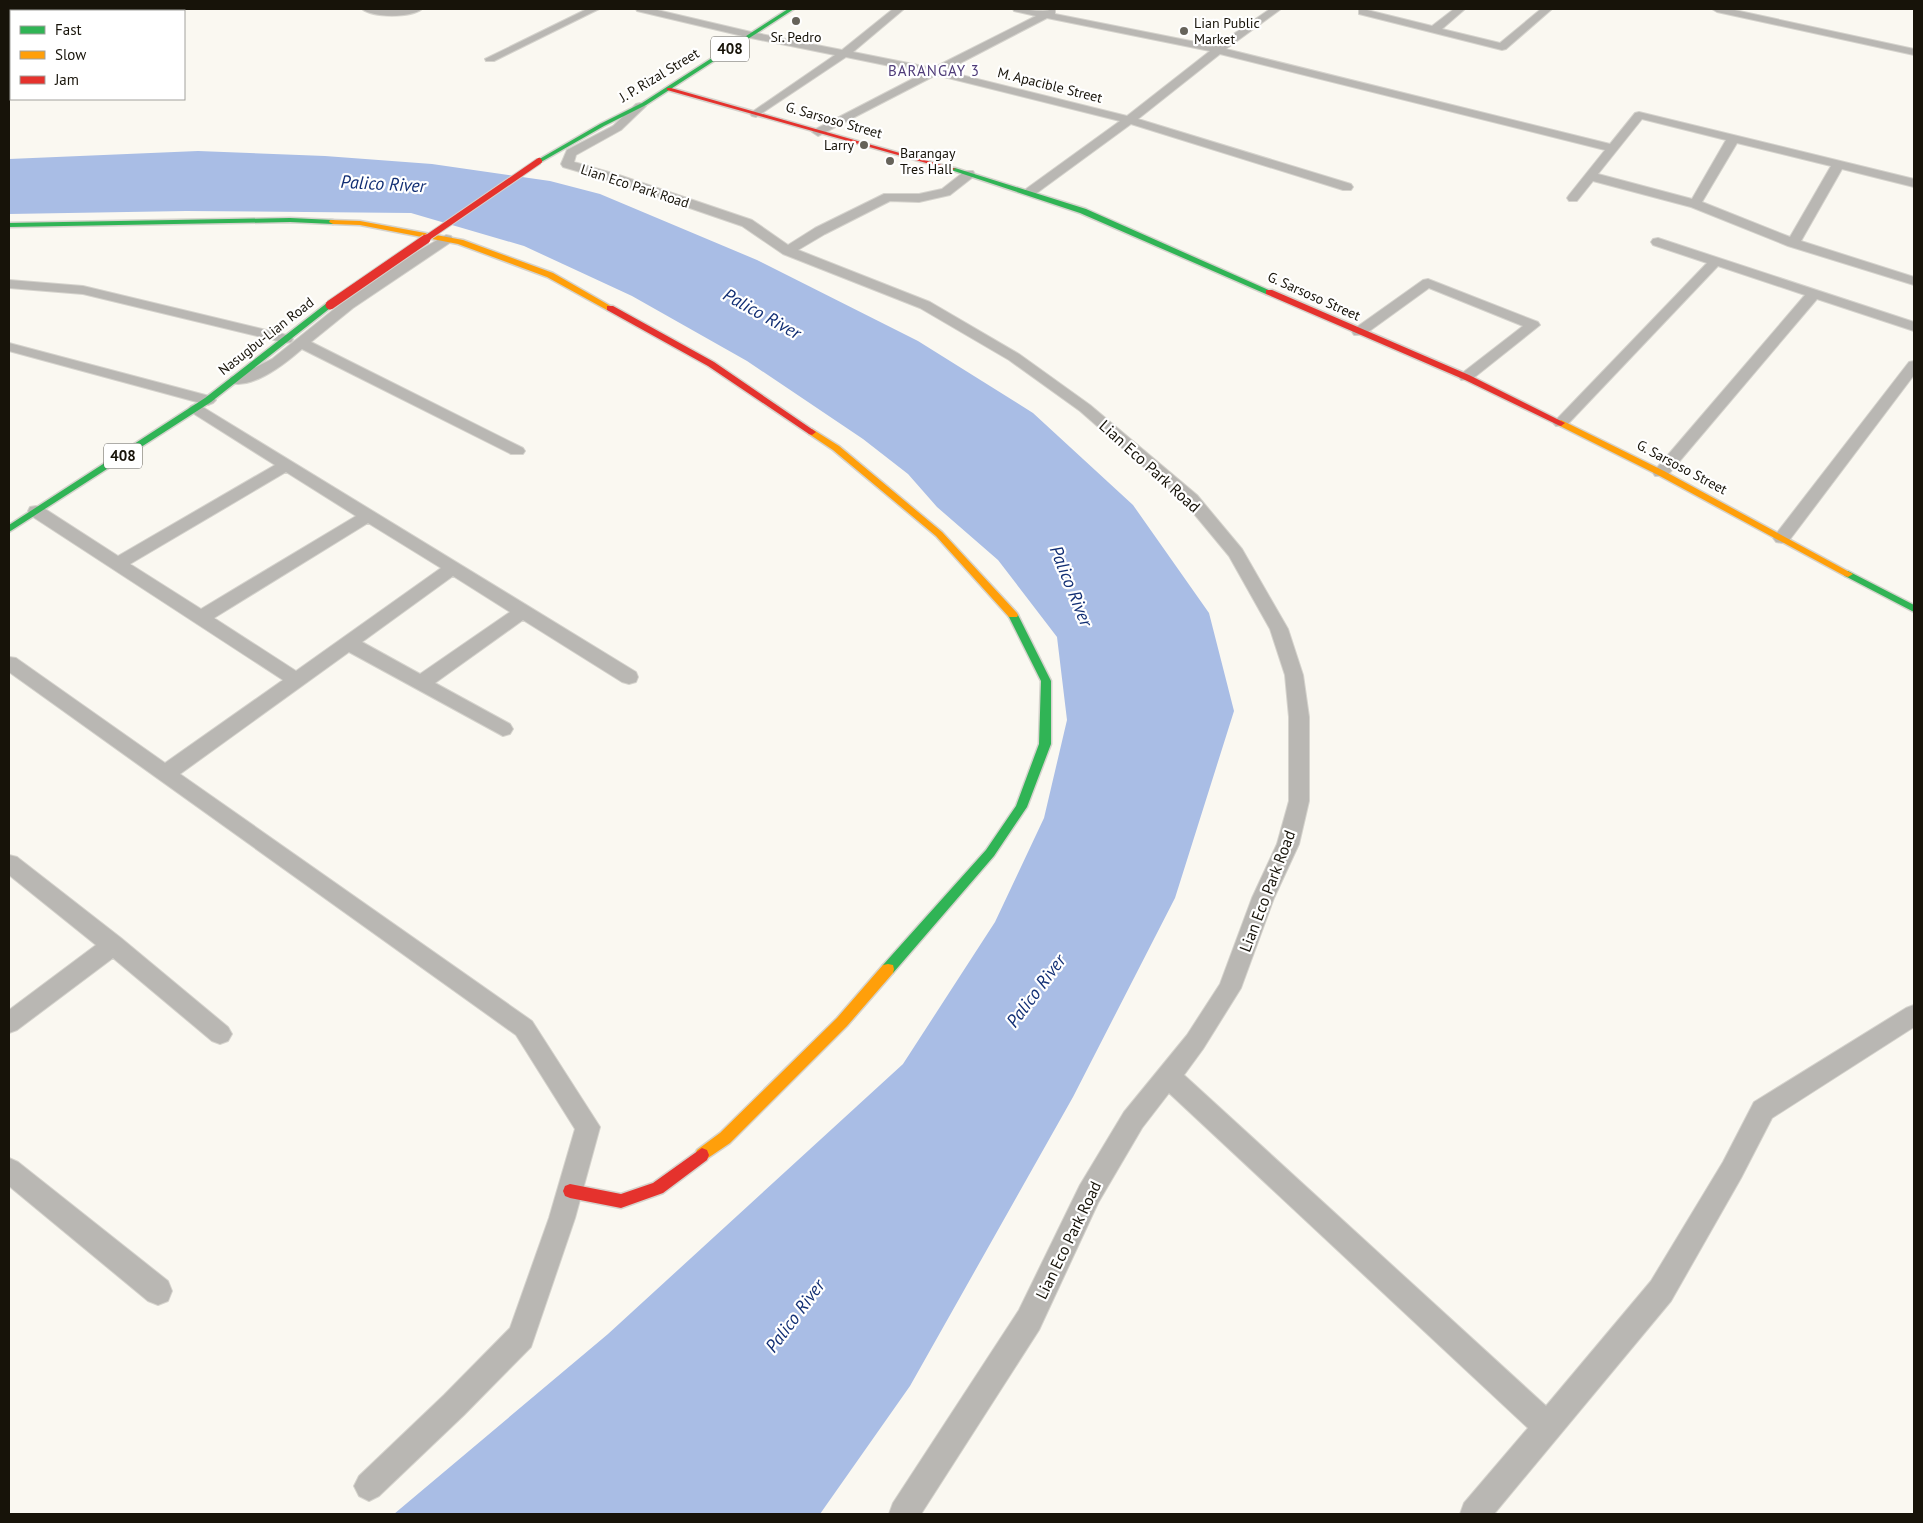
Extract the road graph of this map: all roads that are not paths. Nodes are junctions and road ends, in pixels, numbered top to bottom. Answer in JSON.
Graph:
{"nodes":[{"id":1,"x":367,"y":9,"type":"edge"},
{"id":2,"x":417,"y":9,"type":"edge"},
{"id":3,"x":594,"y":9,"type":"edge"},
{"id":4,"x":641,"y":9,"type":"edge"},
{"id":5,"x":791,"y":9,"type":"edge"},
{"id":6,"x":899,"y":9,"type":"edge"},
{"id":7,"x":1018,"y":9,"type":"edge"},
{"id":8,"x":1058,"y":9,"type":"edge"},
{"id":9,"x":1276,"y":9,"type":"edge"},
{"id":10,"x":1368,"y":9,"type":"edge"},
{"id":11,"x":1460,"y":9,"type":"edge"},
{"id":12,"x":1529,"y":9,"type":"edge"},
{"id":13,"x":1717,"y":9,"type":"edge"},
{"id":14,"x":1544,"y":11,"type":"edge"},
{"id":15,"x":1047,"y":14,"type":"junction"},
{"id":16,"x":1434,"y":30,"type":"junction"},
{"id":17,"x":752,"y":35,"type":"junction"},
{"id":18,"x":1218,"y":50,"type":"junction"},
{"id":19,"x":1914,"y":52,"type":"edge"},
{"id":20,"x":845,"y":53,"type":"junction"},
{"id":21,"x":490,"y":59,"type":"dead end"},
{"id":22,"x":936,"y":72,"type":"junction"},
{"id":23,"x":669,"y":89,"type":"junction"},
{"id":24,"x":640,"y":106,"type":"junction"},
{"id":25,"x":756,"y":114,"type":"junction"},
{"id":26,"x":1129,"y":120,"type":"junction"},
{"id":27,"x":818,"y":132,"type":"junction"},
{"id":28,"x":1733,"y":139,"type":"junction"},
{"id":29,"x":1613,"y":148,"type":"junction"},
{"id":30,"x":539,"y":161,"type":"joint"},
{"id":31,"x":1838,"y":165,"type":"junction"},
{"id":32,"x":969,"y":174,"type":"junction"},
{"id":33,"x":1590,"y":176,"type":"junction"},
{"id":34,"x":1914,"y":183,"type":"edge"},
{"id":35,"x":1347,"y":187,"type":"dead end"},
{"id":36,"x":1030,"y":192,"type":"junction"},
{"id":37,"x":1573,"y":198,"type":"dead end"},
{"id":38,"x":1694,"y":204,"type":"junction"},
{"id":39,"x":9,"y":224,"type":"edge"},
{"id":40,"x":446,"y":239,"type":"junction"},
{"id":41,"x":1658,"y":242,"type":"dead end"},
{"id":42,"x":1793,"y":243,"type":"junction"},
{"id":43,"x":788,"y":251,"type":"junction"},
{"id":44,"x":1716,"y":261,"type":"junction"},
{"id":45,"x":1914,"y":265,"type":"edge"},
{"id":46,"x":1912,"y":280,"type":"edge"},
{"id":47,"x":9,"y":284,"type":"edge"},
{"id":48,"x":1814,"y":294,"type":"junction"},
{"id":49,"x":1914,"y":327,"type":"edge"},
{"id":50,"x":1360,"y":332,"type":"junction"},
{"id":51,"x":293,"y":341,"type":"junction"},
{"id":52,"x":9,"y":347,"type":"edge"},
{"id":53,"x":1914,"y":365,"type":"edge"},
{"id":54,"x":1466,"y":377,"type":"junction"},
{"id":55,"x":236,"y":380,"type":"joint"},
{"id":56,"x":202,"y":404,"type":"junction"},
{"id":57,"x":1561,"y":423,"type":"junction"},
{"id":58,"x":517,"y":451,"type":"dead end"},
{"id":59,"x":287,"y":465,"type":"junction"},
{"id":60,"x":1661,"y":472,"type":"junction"},
{"id":61,"x":36,"y":511,"type":"junction"},
{"id":62,"x":368,"y":516,"type":"junction"},
{"id":63,"x":9,"y":530,"type":"edge"},
{"id":64,"x":1782,"y":538,"type":"junction"},
{"id":65,"x":117,"y":564,"type":"junction"},
{"id":66,"x":453,"y":568,"type":"junction"},
{"id":67,"x":1914,"y":610,"type":"edge"},
{"id":68,"x":522,"y":612,"type":"junction"},
{"id":69,"x":200,"y":618,"type":"junction"},
{"id":70,"x":348,"y":643,"type":"junction"},
{"id":71,"x":9,"y":663,"type":"edge"},
{"id":72,"x":629,"y":677,"type":"dead end"},
{"id":73,"x":295,"y":679,"type":"junction"},
{"id":74,"x":421,"y":682,"type":"junction"},
{"id":75,"x":503,"y":729,"type":"dead end"},
{"id":76,"x":165,"y":774,"type":"junction"},
{"id":77,"x":9,"y":863,"type":"edge"},
{"id":78,"x":113,"y":945,"type":"junction"},
{"id":79,"x":1914,"y":1015,"type":"edge"},
{"id":80,"x":9,"y":1022,"type":"edge"},
{"id":81,"x":220,"y":1034,"type":"dead end"},
{"id":82,"x":1168,"y":1076,"type":"junction"},
{"id":83,"x":9,"y":1170,"type":"edge"},
{"id":84,"x":570,"y":1191,"type":"junction"},
{"id":85,"x":158,"y":1291,"type":"dead end"},
{"id":86,"x":1548,"y":1427,"type":"junction"},
{"id":87,"x":368,"y":1486,"type":"dead end"},
{"id":88,"x":904,"y":1514,"type":"edge"},
{"id":89,"x":1475,"y":1514,"type":"edge"}],
"edges":[{"from":1,"to":2,"type":"street"},
{"from":3,"to":21,"type":"street"},
{"from":4,"to":17,"type":"street","name":"M. Apacible Street"},
{"from":5,"to":17,"type":"street","name":"J. P. Rizal Street","number":"408"},
{"from":6,"to":20,"type":"street"},
{"from":7,"to":15,"type":"street"},
{"from":8,"to":15,"type":"street"},
{"from":9,"to":18,"type":"street"},
{"from":10,"to":16,"type":"street"},
{"from":11,"to":16,"type":"street"},
{"from":12,"to":14,"type":"street"},
{"from":13,"to":19,"type":"street"},
{"from":14,"to":16,"type":"street"},
{"from":15,"to":18,"type":"street"},
{"from":15,"to":22,"type":"street"},
{"from":17,"to":20,"type":"street","name":"M. Apacible Street"},
{"from":17,"to":23,"type":"street","name":"J. P. Rizal Street","number":"408"},
{"from":18,"to":26,"type":"street"},
{"from":18,"to":29,"type":"street"},
{"from":20,"to":22,"type":"street","name":"M. Apacible Street"},
{"from":20,"to":25,"type":"street"},
{"from":22,"to":26,"type":"street","name":"M. Apacible Street"},
{"from":22,"to":27,"type":"street"},
{"from":23,"to":24,"type":"street","name":"J. P. Rizal Street","number":"408"},
{"from":23,"to":25,"type":"street","name":"G. Sarsoso Street"},
{"from":24,"to":30,"type":"street","name":"J. P. Rizal Street","number":"408"},
{"from":24,"to":43,"type":"street","name":"Lian Eco Park Road"},
{"from":25,"to":27,"type":"street","name":"G. Sarsoso Street"},
{"from":26,"to":35,"type":"street","name":"M. Apacible Street"},
{"from":26,"to":36,"type":"street"},
{"from":27,"to":32,"type":"street","name":"G. Sarsoso Street"},
{"from":28,"to":29,"type":"street"},
{"from":28,"to":31,"type":"street"},
{"from":28,"to":38,"type":"street"},
{"from":29,"to":33,"type":"street"},
{"from":30,"to":51,"type":"street","name":"Nasugbu-Lian Road","number":"408","bridge":true},
{"from":31,"to":34,"type":"street"},
{"from":31,"to":42,"type":"street"},
{"from":32,"to":36,"type":"street","name":"G. Sarsoso Street"},
{"from":32,"to":43,"type":"street"},
{"from":33,"to":37,"type":"street"},
{"from":33,"to":38,"type":"street"},
{"from":36,"to":50,"type":"street","name":"G. Sarsoso Street"},
{"from":38,"to":42,"type":"street"},
{"from":39,"to":40,"type":"street"},
{"from":40,"to":51,"type":"street"},
{"from":40,"to":84,"type":"street"},
{"from":41,"to":44,"type":"street"},
{"from":42,"to":46,"type":"street"},
{"from":43,"to":82,"type":"street","name":"Lian Eco Park Road"},
{"from":44,"to":48,"type":"street"},
{"from":44,"to":57,"type":"street"},
{"from":45,"to":46,"type":"street"},
{"from":47,"to":51,"type":"street"},
{"from":48,"to":49,"type":"street"},
{"from":48,"to":60,"type":"street"},
{"from":50,"to":54,"type":"street","name":"G. Sarsoso Street"},
{"from":50,"to":54,"type":"street"},
{"from":51,"to":55,"type":"street"},
{"from":51,"to":58,"type":"street"},
{"from":52,"to":56,"type":"street"},
{"from":53,"to":64,"type":"street"},
{"from":54,"to":57,"type":"street","name":"G. Sarsoso Street"},
{"from":55,"to":56,"type":"street","name":"Nasugbu-Lian Road","number":"408"},
{"from":56,"to":59,"type":"street"},
{"from":56,"to":61,"type":"street","name":"Nasugbu-Lian Road","number":"408"},
{"from":57,"to":60,"type":"street","name":"G. Sarsoso Street"},
{"from":59,"to":62,"type":"street"},
{"from":59,"to":65,"type":"street"},
{"from":60,"to":64,"type":"street","name":"G. Sarsoso Street"},
{"from":61,"to":63,"type":"street","name":"Nasugbu-Lian Road","number":"408"},
{"from":61,"to":65,"type":"street"},
{"from":62,"to":66,"type":"street"},
{"from":62,"to":69,"type":"street"},
{"from":64,"to":67,"type":"street","name":"G. Sarsoso Street"},
{"from":65,"to":69,"type":"street"},
{"from":66,"to":68,"type":"street"},
{"from":66,"to":70,"type":"street"},
{"from":68,"to":72,"type":"street"},
{"from":68,"to":74,"type":"street"},
{"from":69,"to":73,"type":"street"},
{"from":70,"to":73,"type":"street"},
{"from":70,"to":74,"type":"street"},
{"from":71,"to":76,"type":"street"},
{"from":73,"to":76,"type":"street"},
{"from":74,"to":75,"type":"street"},
{"from":76,"to":84,"type":"street"},
{"from":77,"to":78,"type":"street"},
{"from":78,"to":80,"type":"street"},
{"from":78,"to":81,"type":"street"},
{"from":79,"to":86,"type":"street"},
{"from":82,"to":86,"type":"street"},
{"from":82,"to":88,"type":"street","name":"Lian Eco Park Road"},
{"from":83,"to":85,"type":"street"},
{"from":84,"to":87,"type":"street"},
{"from":86,"to":89,"type":"street"}]}
